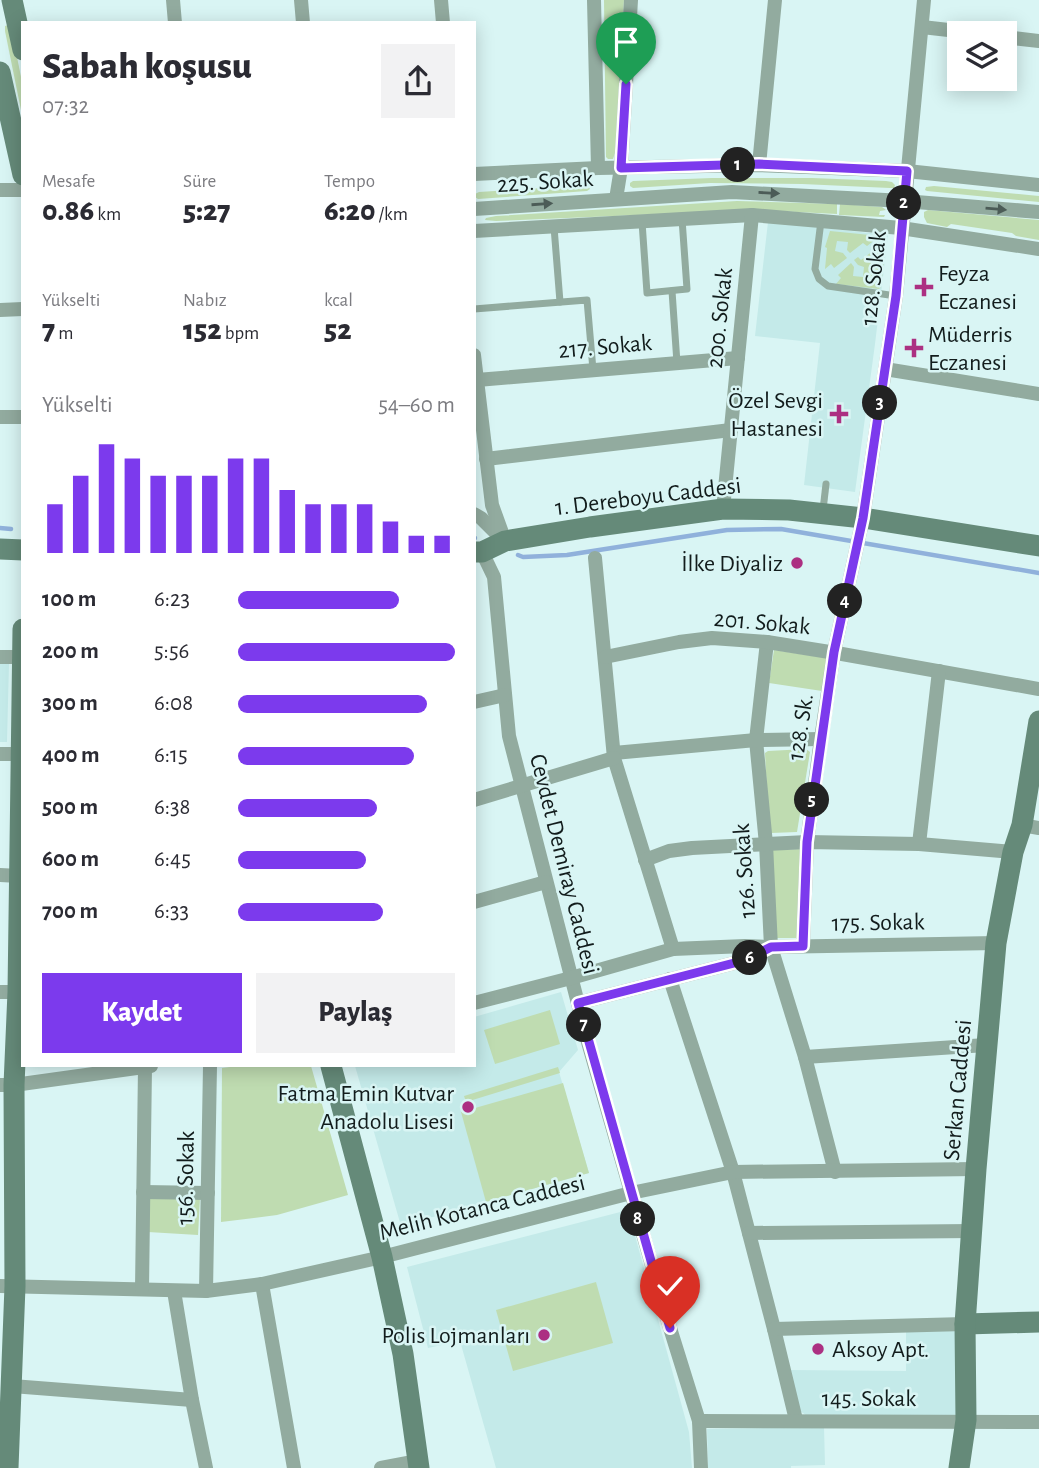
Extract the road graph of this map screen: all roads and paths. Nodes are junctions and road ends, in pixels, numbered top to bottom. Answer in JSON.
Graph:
{"nodes":[{"id":1,"x":12,"y":0,"type":"edge"},
{"id":2,"x":173,"y":0,"type":"edge"},
{"id":3,"x":301,"y":0,"type":"edge"},
{"id":4,"x":441,"y":0,"type":"edge"},
{"id":5,"x":594,"y":0,"type":"edge"},
{"id":6,"x":631,"y":0,"type":"edge"},
{"id":7,"x":775,"y":0,"type":"edge"},
{"id":8,"x":924,"y":0,"type":"edge"},
{"id":9,"x":175,"y":21,"type":"edge"},
{"id":10,"x":303,"y":21,"type":"edge"},
{"id":11,"x":443,"y":21,"type":"edge"},
{"id":12,"x":922,"y":27,"type":"junction"},
{"id":13,"x":947,"y":30,"type":"edge"},
{"id":14,"x":1017,"y":38,"type":"edge"},
{"id":15,"x":21,"y":41,"type":"edge"},
{"id":16,"x":1039,"y":41,"type":"edge"},
{"id":17,"x":0,"y":72,"type":"edge"},
{"id":18,"x":759,"y":164,"type":"junction"},
{"id":19,"x":21,"y":166,"type":"edge"},
{"id":20,"x":598,"y":168,"type":"junction"},
{"id":21,"x":621,"y":168,"type":"junction"},
{"id":22,"x":907,"y":171,"type":"junction"},
{"id":23,"x":476,"y":174,"type":"edge"},
{"id":24,"x":1039,"y":185,"type":"edge"},
{"id":25,"x":0,"y":190,"type":"edge"},
{"id":26,"x":21,"y":190,"type":"edge"},
{"id":27,"x":616,"y":199,"type":"junction"},
{"id":28,"x":904,"y":201,"type":"junction"},
{"id":29,"x":476,"y":209,"type":"edge"},
{"id":30,"x":1039,"y":212,"type":"edge"},
{"id":31,"x":752,"y":215,"type":"junction"},
{"id":32,"x":682,"y":219,"type":"junction"},
{"id":33,"x":821,"y":221,"type":"junction"},
{"id":34,"x":642,"y":222,"type":"junction"},
{"id":35,"x":554,"y":227,"type":"junction"},
{"id":36,"x":901,"y":228,"type":"junction"},
{"id":37,"x":476,"y":231,"type":"edge"},
{"id":38,"x":1039,"y":249,"type":"edge"},
{"id":39,"x":672,"y":291,"type":"junction"},
{"id":40,"x":896,"y":296,"type":"junction"},
{"id":41,"x":560,"y":302,"type":"junction"},
{"id":42,"x":21,"y":309,"type":"edge"},
{"id":43,"x":476,"y":309,"type":"edge"},
{"id":44,"x":0,"y":310,"type":"edge"},
{"id":45,"x":738,"y":358,"type":"junction"},
{"id":46,"x":677,"y":363,"type":"junction"},
{"id":47,"x":885,"y":369,"type":"junction"},
{"id":48,"x":593,"y":370,"type":"junction"},
{"id":49,"x":476,"y":372,"type":"edge"},
{"id":50,"x":477,"y":380,"type":"junction"},
{"id":51,"x":1039,"y":394,"type":"edge"},
{"id":52,"x":0,"y":417,"type":"edge"},
{"id":53,"x":21,"y":417,"type":"edge"},
{"id":54,"x":731,"y":430,"type":"junction"},
{"id":55,"x":486,"y":459,"type":"junction"},
{"id":56,"x":826,"y":484,"type":"dead end"},
{"id":57,"x":723,"y":509,"type":"junction"},
{"id":58,"x":822,"y":514,"type":"junction"},
{"id":59,"x":476,"y":515,"type":"edge"},
{"id":60,"x":859,"y":536,"type":"junction"},
{"id":61,"x":505,"y":541,"type":"junction"},
{"id":62,"x":1039,"y":546,"type":"edge"},
{"id":63,"x":0,"y":549,"type":"edge"},
{"id":64,"x":21,"y":550,"type":"edge"},
{"id":65,"x":478,"y":552,"type":"edge"},
{"id":66,"x":595,"y":558,"type":"dead end"},
{"id":67,"x":766,"y":642,"type":"junction"},
{"id":68,"x":834,"y":652,"type":"junction"},
{"id":69,"x":0,"y":657,"type":"edge"},
{"id":70,"x":21,"y":657,"type":"edge"},
{"id":71,"x":605,"y":657,"type":"junction"},
{"id":72,"x":21,"y":671,"type":"edge"},
{"id":73,"x":939,"y":671,"type":"junction"},
{"id":74,"x":1039,"y":689,"type":"edge"},
{"id":75,"x":505,"y":695,"type":"junction"},
{"id":76,"x":476,"y":702,"type":"edge"},
{"id":77,"x":1039,"y":721,"type":"edge"},
{"id":78,"x":821,"y":739,"type":"junction"},
{"id":79,"x":756,"y":740,"type":"junction"},
{"id":80,"x":15,"y":754,"type":"edge"},
{"id":81,"x":614,"y":755,"type":"junction"},
{"id":82,"x":522,"y":787,"type":"junction"},
{"id":83,"x":476,"y":799,"type":"edge"},
{"id":84,"x":1031,"y":826,"type":"edge"},
{"id":85,"x":807,"y":842,"type":"junction"},
{"id":86,"x":766,"y":844,"type":"junction"},
{"id":87,"x":919,"y":844,"type":"junction"},
{"id":88,"x":1013,"y":852,"type":"junction"},
{"id":89,"x":645,"y":860,"type":"junction"},
{"id":90,"x":15,"y":871,"type":"edge"},
{"id":91,"x":546,"y":882,"type":"junction"},
{"id":92,"x":476,"y":901,"type":"edge"},
{"id":93,"x":996,"y":943,"type":"junction"},
{"id":94,"x":803,"y":946,"type":"junction"},
{"id":95,"x":771,"y":947,"type":"junction"},
{"id":96,"x":673,"y":948,"type":"junction"},
{"id":97,"x":571,"y":978,"type":"junction"},
{"id":98,"x":670,"y":979,"type":"junction"},
{"id":99,"x":15,"y":984,"type":"edge"},
{"id":100,"x":476,"y":1002,"type":"edge"},
{"id":101,"x":578,"y":1003,"type":"junction"},
{"id":102,"x":986,"y":1045,"type":"junction"},
{"id":103,"x":805,"y":1057,"type":"junction"},
{"id":104,"x":138,"y":1067,"type":"edge"},
{"id":105,"x":145,"y":1067,"type":"edge"},
{"id":106,"x":210,"y":1067,"type":"edge"},
{"id":107,"x":331,"y":1067,"type":"edge"},
{"id":108,"x":7,"y":1085,"type":"edge"},
{"id":109,"x":976,"y":1169,"type":"junction"},
{"id":110,"x":733,"y":1172,"type":"junction"},
{"id":111,"x":835,"y":1172,"type":"junction"},
{"id":112,"x":143,"y":1192,"type":"junction"},
{"id":113,"x":208,"y":1193,"type":"junction"},
{"id":114,"x":631,"y":1193,"type":"junction"},
{"id":115,"x":972,"y":1231,"type":"junction"},
{"id":116,"x":749,"y":1233,"type":"junction"},
{"id":117,"x":382,"y":1257,"type":"junction"},
{"id":118,"x":262,"y":1284,"type":"junction"},
{"id":119,"x":8,"y":1286,"type":"edge"},
{"id":120,"x":142,"y":1289,"type":"junction"},
{"id":121,"x":174,"y":1291,"type":"junction"},
{"id":122,"x":206,"y":1291,"type":"junction"},
{"id":123,"x":1039,"y":1322,"type":"edge"},
{"id":124,"x":965,"y":1324,"type":"junction"},
{"id":125,"x":774,"y":1329,"type":"junction"},
{"id":126,"x":12,"y":1386,"type":"junction"},
{"id":127,"x":192,"y":1400,"type":"junction"},
{"id":128,"x":796,"y":1420,"type":"junction"},
{"id":129,"x":966,"y":1420,"type":"junction"},
{"id":130,"x":699,"y":1421,"type":"junction"},
{"id":131,"x":1039,"y":1422,"type":"edge"},
{"id":132,"x":419,"y":1465,"type":"edge"},
{"id":133,"x":11,"y":1467,"type":"edge"},
{"id":134,"x":206,"y":1468,"type":"edge"},
{"id":135,"x":294,"y":1468,"type":"edge"},
{"id":136,"x":381,"y":1468,"type":"edge"},
{"id":137,"x":701,"y":1468,"type":"edge"},
{"id":138,"x":959,"y":1468,"type":"edge"}],
"edges":[{"from":1,"to":15,"type":"main road"},
{"from":2,"to":9,"type":"street"},
{"from":3,"to":10,"type":"street"},
{"from":4,"to":11,"type":"street"},
{"from":5,"to":20,"type":"street"},
{"from":6,"to":21,"type":"street"},
{"from":7,"to":18,"type":"street"},
{"from":8,"to":12,"type":"street","name":"128. Sokak"},
{"from":12,"to":13,"type":"street"},
{"from":12,"to":22,"type":"street","name":"128. Sokak"},
{"from":14,"to":16,"type":"street"},
{"from":17,"to":19,"type":"main road"},
{"from":18,"to":21,"type":"street","name":"225. Sokak"},
{"from":18,"to":22,"type":"street","name":"225. Sokak"},
{"from":20,"to":21,"type":"street","name":"225. Sokak"},
{"from":20,"to":23,"type":"street","name":"225. Sokak"},
{"from":21,"to":27,"type":"street"},
{"from":22,"to":24,"type":"street","name":"225. Sokak"},
{"from":22,"to":28,"type":"street","name":"128. Sokak"},
{"from":25,"to":26,"type":"street"},
{"from":27,"to":28,"type":"street","name":"225. Sokak","one_way":true},
{"from":29,"to":27,"type":"street","name":"225. Sokak","one_way":true},
{"from":28,"to":30,"type":"street","name":"225. Sokak","one_way":true},
{"from":28,"to":36,"type":"street","name":"128. Sokak"},
{"from":31,"to":32,"type":"street"},
{"from":31,"to":33,"type":"street"},
{"from":31,"to":45,"type":"street","name":"200. Sokak"},
{"from":32,"to":34,"type":"street"},
{"from":32,"to":39,"type":"lane"},
{"from":33,"to":36,"type":"street"},
{"from":33,"to":40,"type":"lane"},
{"from":34,"to":35,"type":"street"},
{"from":34,"to":39,"type":"lane"},
{"from":35,"to":37,"type":"street"},
{"from":35,"to":41,"type":"lane"},
{"from":36,"to":38,"type":"street"},
{"from":36,"to":40,"type":"street","name":"128. Sokak"},
{"from":39,"to":46,"type":"lane"},
{"from":40,"to":47,"type":"street","name":"128. Sokak"},
{"from":41,"to":43,"type":"lane"},
{"from":41,"to":48,"type":"lane"},
{"from":42,"to":44,"type":"street"},
{"from":45,"to":46,"type":"street","name":"217. Sokak"},
{"from":45,"to":54,"type":"street","name":"200. Sokak"},
{"from":46,"to":48,"type":"street","name":"217. Sokak"},
{"from":47,"to":51,"type":"street"},
{"from":47,"to":60,"type":"street","name":"128. Sokak"},
{"from":48,"to":50,"type":"street","name":"217. Sokak"},
{"from":49,"to":50,"type":"street"},
{"from":50,"to":55,"type":"street"},
{"from":52,"to":53,"type":"street"},
{"from":54,"to":55,"type":"street"},
{"from":54,"to":57,"type":"street","name":"200. Sokak"},
{"from":55,"to":61,"type":"street"},
{"from":56,"to":58,"type":"lane"},
{"from":57,"to":58,"type":"main road","name":"1. Dereboyu Caddesi"},
{"from":57,"to":61,"type":"main road","name":"1. Dereboyu Caddesi"},
{"from":58,"to":60,"type":"main road","name":"1. Dereboyu Caddesi"},
{"from":59,"to":61,"type":"street"},
{"from":60,"to":62,"type":"main road","name":"1. Dereboyu Caddesi"},
{"from":60,"to":68,"type":"street","name":"128. Sk."},
{"from":61,"to":65,"type":"main road","name":"1. Dereboyu Caddesi"},
{"from":63,"to":64,"type":"main road"},
{"from":65,"to":75,"type":"street","name":"Cevdet Demiray Caddesi"},
{"from":66,"to":71,"type":"street"},
{"from":67,"to":68,"type":"street","name":"201. Sokak"},
{"from":67,"to":71,"type":"street","name":"201. Sokak"},
{"from":67,"to":79,"type":"street","name":"126. Sokak"},
{"from":68,"to":73,"type":"street","name":"201. Sokak"},
{"from":68,"to":78,"type":"street","name":"128. Sk."},
{"from":69,"to":70,"type":"street"},
{"from":71,"to":81,"type":"street"},
{"from":72,"to":80,"type":"main road"},
{"from":73,"to":74,"type":"street","name":"201. Sokak"},
{"from":73,"to":87,"type":"street"},
{"from":75,"to":76,"type":"street"},
{"from":75,"to":82,"type":"street","name":"Cevdet Demiray Caddesi"},
{"from":77,"to":84,"type":"main road","name":"Serkan Caddesi"},
{"from":78,"to":79,"type":"street"},
{"from":78,"to":85,"type":"street","name":"128. Sk."},
{"from":79,"to":81,"type":"street"},
{"from":79,"to":86,"type":"street","name":"126. Sokak"},
{"from":80,"to":90,"type":"main road"},
{"from":81,"to":82,"type":"street"},
{"from":81,"to":89,"type":"street"},
{"from":82,"to":83,"type":"street"},
{"from":82,"to":91,"type":"street","name":"Cevdet Demiray Caddesi"},
{"from":84,"to":88,"type":"main road","name":"Serkan Caddesi"},
{"from":85,"to":86,"type":"street"},
{"from":85,"to":87,"type":"street"},
{"from":85,"to":94,"type":"street","name":"128. Sk."},
{"from":86,"to":89,"type":"street"},
{"from":86,"to":95,"type":"street","name":"126. Sokak"},
{"from":87,"to":88,"type":"street"},
{"from":88,"to":93,"type":"main road","name":"Serkan Caddesi"},
{"from":89,"to":96,"type":"street"},
{"from":90,"to":99,"type":"main road"},
{"from":91,"to":92,"type":"street"},
{"from":91,"to":97,"type":"street","name":"Cevdet Demiray Caddesi"},
{"from":93,"to":94,"type":"street","name":"175. Sokak"},
{"from":93,"to":102,"type":"main road","name":"Serkan Caddesi"},
{"from":94,"to":95,"type":"street","name":"175. Sokak"},
{"from":95,"to":96,"type":"street","name":"175. Sokak"},
{"from":95,"to":98,"type":"street"},
{"from":95,"to":103,"type":"street","name":"126. Sokak"},
{"from":96,"to":97,"type":"street","name":"175. Sokak"},
{"from":97,"to":100,"type":"street","name":"175. Sokak"},
{"from":97,"to":101,"type":"street","name":"Cevdet Demiray Caddesi"},
{"from":98,"to":101,"type":"street"},
{"from":98,"to":110,"type":"street"},
{"from":99,"to":108,"type":"main road"},
{"from":101,"to":114,"type":"street","name":"Cevdet Demiray Caddesi"},
{"from":102,"to":103,"type":"street"},
{"from":102,"to":109,"type":"main road","name":"Serkan Caddesi"},
{"from":103,"to":111,"type":"street","name":"126. Sokak"},
{"from":104,"to":108,"type":"street"},
{"from":105,"to":112,"type":"street"},
{"from":106,"to":113,"type":"street","name":"156. Sokak"},
{"from":107,"to":117,"type":"main road"},
{"from":108,"to":119,"type":"main road"},
{"from":109,"to":111,"type":"street","name":"Melih Kotanca Caddesi"},
{"from":109,"to":115,"type":"main road","name":"Serkan Caddesi"},
{"from":110,"to":111,"type":"street","name":"Melih Kotanca Caddesi"},
{"from":110,"to":114,"type":"street","name":"Melih Kotanca Caddesi"},
{"from":110,"to":116,"type":"street"},
{"from":112,"to":113,"type":"street"},
{"from":112,"to":120,"type":"street"},
{"from":113,"to":122,"type":"street","name":"156. Sokak"},
{"from":114,"to":117,"type":"street","name":"Melih Kotanca Caddesi"},
{"from":114,"to":130,"type":"street","name":"Cevdet Demiray Caddesi"},
{"from":115,"to":116,"type":"street"},
{"from":115,"to":124,"type":"main road","name":"Serkan Caddesi"},
{"from":116,"to":125,"type":"street"},
{"from":117,"to":118,"type":"street","name":"Melih Kotanca Caddesi"},
{"from":117,"to":132,"type":"main road"},
{"from":118,"to":122,"type":"street","name":"Melih Kotanca Caddesi"},
{"from":118,"to":135,"type":"street"},
{"from":119,"to":120,"type":"street","name":"Melih Kotanca Caddesi"},
{"from":119,"to":126,"type":"main road"},
{"from":120,"to":121,"type":"street","name":"Melih Kotanca Caddesi"},
{"from":121,"to":122,"type":"street","name":"Melih Kotanca Caddesi"},
{"from":121,"to":127,"type":"street"},
{"from":123,"to":124,"type":"main road"},
{"from":124,"to":125,"type":"street"},
{"from":124,"to":129,"type":"main road","name":"Serkan Caddesi"},
{"from":125,"to":128,"type":"street"},
{"from":126,"to":127,"type":"street"},
{"from":126,"to":133,"type":"main road"},
{"from":127,"to":134,"type":"street"},
{"from":128,"to":129,"type":"street","name":"145. Sokak"},
{"from":128,"to":130,"type":"street","name":"145. Sokak"},
{"from":129,"to":131,"type":"street","name":"145. Sokak"},
{"from":129,"to":138,"type":"main road","name":"Serkan Caddesi"},
{"from":130,"to":137,"type":"street","name":"Cevdet Demiray Caddesi"},
{"from":132,"to":136,"type":"street"}]}
